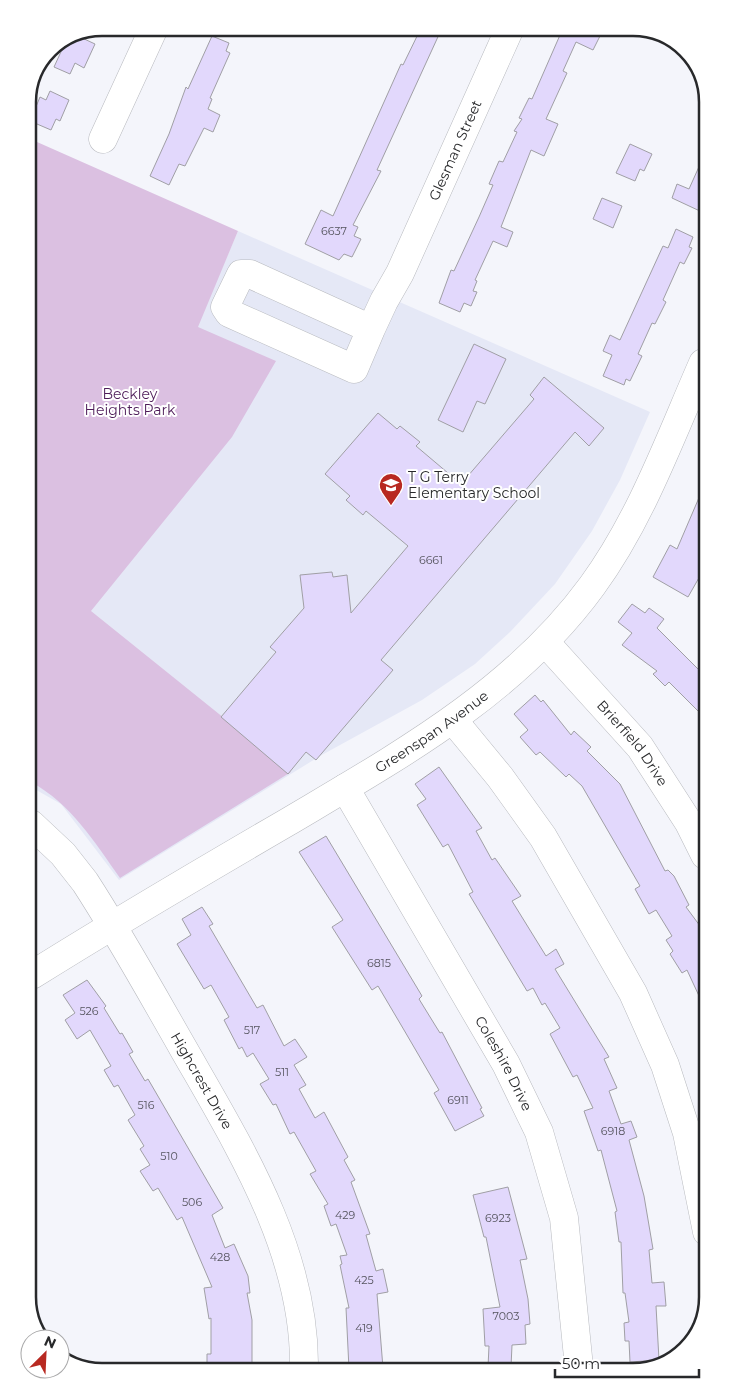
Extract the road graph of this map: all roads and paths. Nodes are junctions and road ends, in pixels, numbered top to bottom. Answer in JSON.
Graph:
{"nodes":[{"id":1,"x":150,"y":36,"type":"edge"},
{"id":2,"x":506,"y":36,"type":"edge"},
{"id":3,"x":103,"y":139,"type":"dead end"},
{"id":4,"x":371,"y":329,"type":"junction"},
{"id":5,"x":699,"y":372,"type":"edge"},
{"id":6,"x":545,"y":642,"type":"junction"},
{"id":7,"x":454,"y":720,"type":"junction"},
{"id":8,"x":345,"y":788,"type":"junction"},
{"id":9,"x":697,"y":817,"type":"edge"},
{"id":10,"x":36,"y":829,"type":"edge"},
{"id":11,"x":112,"y":924,"type":"junction"},
{"id":12,"x":36,"y":972,"type":"edge"},
{"id":13,"x":699,"y":1192,"type":"edge"},
{"id":14,"x":304,"y":1363,"type":"edge"},
{"id":15,"x":579,"y":1363,"type":"edge"}],
"edges":[{"from":1,"to":3,"type":"street"},
{"from":2,"to":4,"type":"street","name":"Glesman Street"},
{"from":4,"to":4,"type":"street","name":"Glesman Street"},
{"from":5,"to":6,"type":"street","name":"Greenspan Avenue"},
{"from":6,"to":7,"type":"street","name":"Greenspan Avenue"},
{"from":6,"to":9,"type":"street","name":"Brierfield Drive"},
{"from":7,"to":8,"type":"street","name":"Greenspan Avenue"},
{"from":7,"to":13,"type":"street"},
{"from":8,"to":11,"type":"street","name":"Greenspan Avenue"},
{"from":8,"to":15,"type":"street","name":"Coleshire Drive"},
{"from":10,"to":11,"type":"street","name":"Highcrest Drive"},
{"from":11,"to":12,"type":"street","name":"Greenspan Avenue"},
{"from":11,"to":14,"type":"street","name":"Highcrest Drive"}]}
